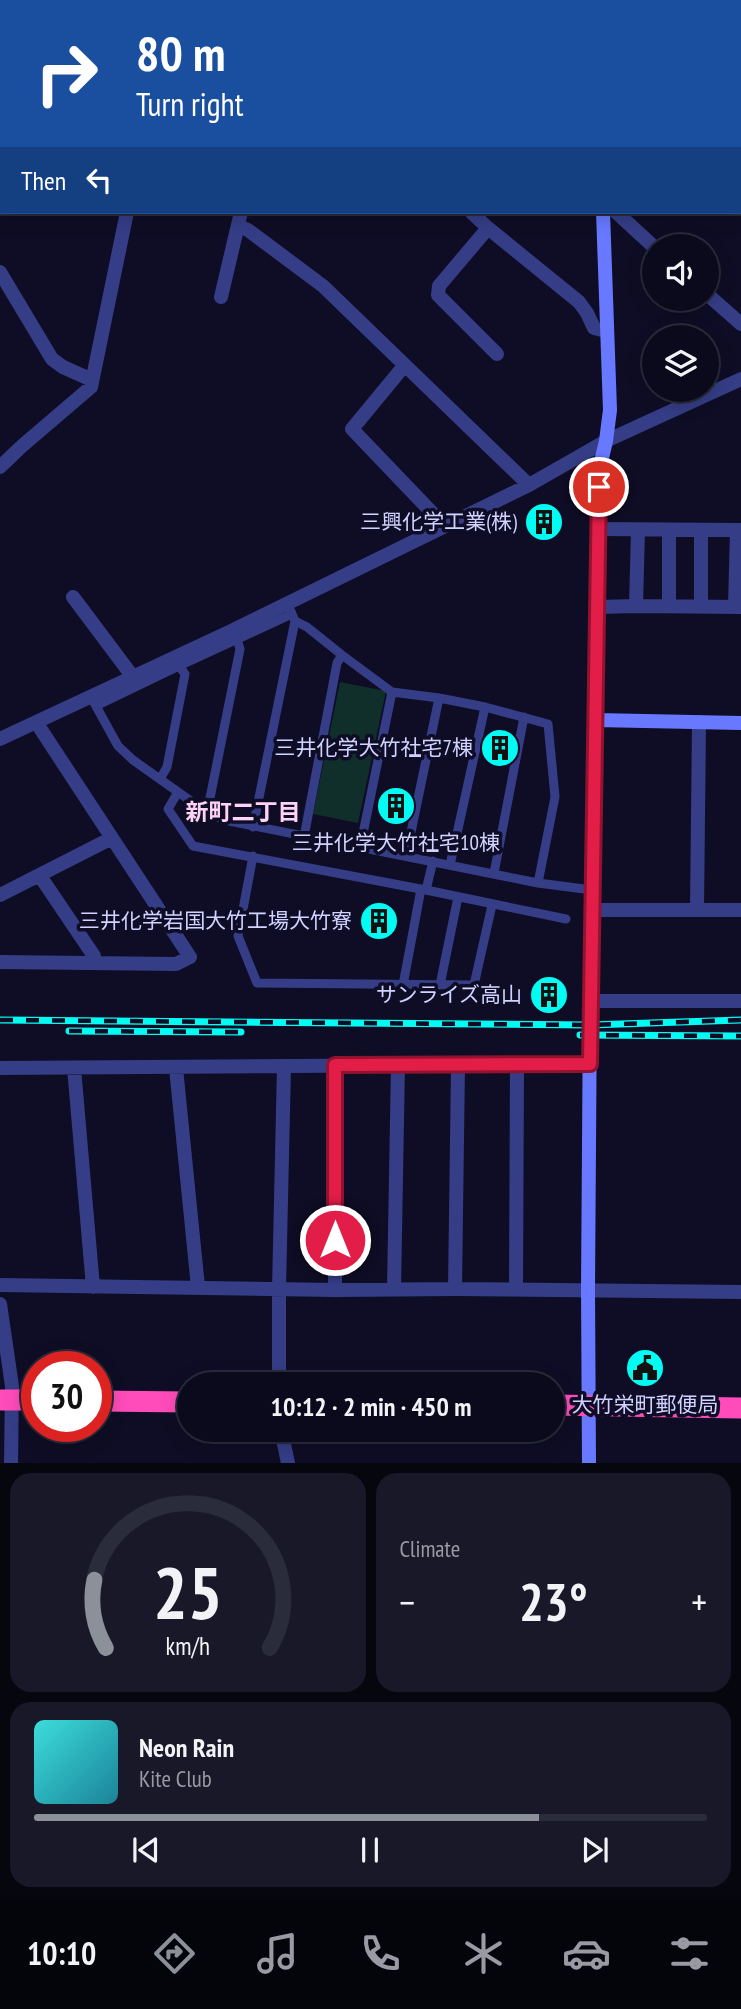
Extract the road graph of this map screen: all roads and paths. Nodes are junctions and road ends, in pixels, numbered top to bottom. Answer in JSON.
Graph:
{"nodes":[{"id":1,"x":127,"y":214,"type":"edge"},
{"id":2,"x":472,"y":214,"type":"edge"},
{"id":3,"x":603,"y":214,"type":"edge"},
{"id":4,"x":619,"y":214,"type":"edge"},
{"id":5,"x":239,"y":219,"type":"edge"},
{"id":6,"x":488,"y":228,"type":"junction"},
{"id":7,"x":642,"y":236,"type":"edge"},
{"id":8,"x":0,"y":272,"type":"edge"},
{"id":9,"x":221,"y":297,"type":"dead end"},
{"id":10,"x":719,"y":305,"type":"edge"},
{"id":11,"x":741,"y":324,"type":"edge"},
{"id":12,"x":606,"y":331,"type":"junction"},
{"id":13,"x":497,"y":354,"type":"dead end"},
{"id":14,"x":404,"y":366,"type":"junction"},
{"id":15,"x":741,"y":379,"type":"edge"},
{"id":16,"x":92,"y":380,"type":"junction"},
{"id":17,"x":606,"y":441,"type":"junction"},
{"id":18,"x":0,"y":467,"type":"edge"},
{"id":19,"x":530,"y":485,"type":"junction"},
{"id":20,"x":443,"y":527,"type":"junction"},
{"id":21,"x":599,"y":529,"type":"junction"},
{"id":22,"x":638,"y":530,"type":"junction"},
{"id":23,"x":669,"y":530,"type":"junction"},
{"id":24,"x":701,"y":530,"type":"junction"},
{"id":25,"x":739,"y":530,"type":"edge"},
{"id":26,"x":73,"y":597,"type":"dead end"},
{"id":27,"x":636,"y":606,"type":"junction"},
{"id":28,"x":669,"y":606,"type":"junction"},
{"id":29,"x":701,"y":606,"type":"junction"},
{"id":30,"x":598,"y":607,"type":"junction"},
{"id":31,"x":738,"y":607,"type":"edge"},
{"id":32,"x":291,"y":612,"type":"junction"},
{"id":33,"x":237,"y":639,"type":"junction"},
{"id":34,"x":342,"y":655,"type":"junction"},
{"id":35,"x":178,"y":666,"type":"junction"},
{"id":36,"x":133,"y":677,"type":"junction"},
{"id":37,"x":391,"y":692,"type":"junction"},
{"id":38,"x":439,"y":698,"type":"junction"},
{"id":39,"x":94,"y":701,"type":"junction"},
{"id":40,"x":485,"y":707,"type":"junction"},
{"id":41,"x":524,"y":716,"type":"junction"},
{"id":42,"x":596,"y":720,"type":"junction"},
{"id":43,"x":36,"y":722,"type":"junction"},
{"id":44,"x":699,"y":722,"type":"junction"},
{"id":45,"x":741,"y":723,"type":"edge"},
{"id":46,"x":0,"y":739,"type":"edge"},
{"id":47,"x":160,"y":779,"type":"junction"},
{"id":48,"x":178,"y":792,"type":"junction"},
{"id":49,"x":202,"y":809,"type":"junction"},
{"id":50,"x":253,"y":827,"type":"junction"},
{"id":51,"x":304,"y":837,"type":"junction"},
{"id":52,"x":112,"y":838,"type":"junction"},
{"id":53,"x":360,"y":848,"type":"junction"},
{"id":54,"x":253,"y":856,"type":"junction"},
{"id":55,"x":406,"y":856,"type":"junction"},
{"id":56,"x":433,"y":861,"type":"junction"},
{"id":57,"x":450,"y":864,"type":"junction"},
{"id":58,"x":494,"y":873,"type":"junction"},
{"id":59,"x":40,"y":876,"type":"junction"},
{"id":60,"x":538,"y":883,"type":"junction"},
{"id":61,"x":424,"y":890,"type":"junction"},
{"id":62,"x":592,"y":890,"type":"junction"},
{"id":63,"x":0,"y":895,"type":"edge"},
{"id":64,"x":458,"y":898,"type":"junction"},
{"id":65,"x":492,"y":905,"type":"junction"},
{"id":66,"x":593,"y":910,"type":"junction"},
{"id":67,"x":697,"y":910,"type":"junction"},
{"id":68,"x":741,"y":910,"type":"edge"},
{"id":69,"x":566,"y":919,"type":"dead end"},
{"id":70,"x":0,"y":962,"type":"edge"},
{"id":71,"x":94,"y":963,"type":"junction"},
{"id":72,"x":403,"y":985,"type":"junction"},
{"id":73,"x":440,"y":985,"type":"junction"},
{"id":74,"x":590,"y":1001,"type":"junction"},
{"id":75,"x":741,"y":1001,"type":"edge"},
{"id":76,"x":398,"y":1064,"type":"junction"},
{"id":77,"x":590,"y":1064,"type":"junction"},
{"id":78,"x":335,"y":1065,"type":"junction"},
{"id":79,"x":458,"y":1065,"type":"junction"},
{"id":80,"x":517,"y":1065,"type":"junction"},
{"id":81,"x":284,"y":1067,"type":"junction"},
{"id":82,"x":0,"y":1068,"type":"edge"},
{"id":83,"x":74,"y":1068,"type":"junction"},
{"id":84,"x":176,"y":1068,"type":"junction"},
{"id":85,"x":0,"y":1285,"type":"edge"},
{"id":86,"x":93,"y":1287,"type":"junction"},
{"id":87,"x":198,"y":1287,"type":"junction"},
{"id":88,"x":279,"y":1289,"type":"junction"},
{"id":89,"x":394,"y":1289,"type":"junction"},
{"id":90,"x":455,"y":1289,"type":"junction"},
{"id":91,"x":516,"y":1289,"type":"junction"},
{"id":92,"x":588,"y":1289,"type":"junction"},
{"id":93,"x":335,"y":1290,"type":"junction"},
{"id":94,"x":741,"y":1292,"type":"edge"},
{"id":95,"x":0,"y":1304,"type":"edge"},
{"id":96,"x":279,"y":1372,"type":"edge"},
{"id":97,"x":6,"y":1400,"type":"edge"},
{"id":98,"x":112,"y":1401,"type":"edge"},
{"id":99,"x":177,"y":1402,"type":"edge"},
{"id":100,"x":565,"y":1405,"type":"edge"},
{"id":101,"x":589,"y":1405,"type":"junction"},
{"id":102,"x":741,"y":1408,"type":"edge"},
{"id":103,"x":284,"y":1442,"type":"edge"},
{"id":104,"x":11,"y":1463,"type":"edge"},
{"id":105,"x":288,"y":1463,"type":"edge"},
{"id":106,"x":589,"y":1463,"type":"edge"}],
"edges":[{"from":1,"to":16,"type":"street"},
{"from":2,"to":6,"type":"street"},
{"from":3,"to":12,"type":"street"},
{"from":4,"to":7,"type":"street"},
{"from":5,"to":9,"type":"street"},
{"from":5,"to":14,"type":"street"},
{"from":6,"to":12,"type":"street"},
{"from":6,"to":13,"type":"street"},
{"from":8,"to":16,"type":"street"},
{"from":10,"to":11,"type":"street"},
{"from":12,"to":17,"type":"street"},
{"from":14,"to":19,"type":"street"},
{"from":14,"to":20,"type":"street"},
{"from":15,"to":17,"type":"street"},
{"from":16,"to":18,"type":"street"},
{"from":17,"to":19,"type":"street"},
{"from":17,"to":21,"type":"street"},
{"from":19,"to":20,"type":"street"},
{"from":20,"to":32,"type":"street"},
{"from":21,"to":22,"type":"street"},
{"from":21,"to":30,"type":"street"},
{"from":22,"to":23,"type":"street"},
{"from":22,"to":27,"type":"street"},
{"from":23,"to":24,"type":"street"},
{"from":23,"to":28,"type":"street"},
{"from":24,"to":25,"type":"street"},
{"from":24,"to":29,"type":"street"},
{"from":25,"to":31,"type":"street"},
{"from":26,"to":36,"type":"street"},
{"from":27,"to":28,"type":"street"},
{"from":27,"to":30,"type":"street"},
{"from":28,"to":29,"type":"street"},
{"from":29,"to":31,"type":"street"},
{"from":30,"to":42,"type":"street"},
{"from":32,"to":33,"type":"lane"},
{"from":32,"to":34,"type":"lane"},
{"from":32,"to":36,"type":"street"},
{"from":32,"to":50,"type":"lane"},
{"from":33,"to":35,"type":"lane"},
{"from":33,"to":49,"type":"lane"},
{"from":34,"to":37,"type":"lane"},
{"from":34,"to":51,"type":"lane"},
{"from":35,"to":39,"type":"lane"},
{"from":35,"to":47,"type":"lane"},
{"from":36,"to":39,"type":"street"},
{"from":37,"to":38,"type":"lane"},
{"from":37,"to":53,"type":"lane"},
{"from":38,"to":40,"type":"lane"},
{"from":38,"to":55,"type":"lane"},
{"from":39,"to":43,"type":"street"},
{"from":39,"to":47,"type":"lane"},
{"from":40,"to":41,"type":"lane"},
{"from":40,"to":57,"type":"lane"},
{"from":41,"to":58,"type":"lane"},
{"from":41,"to":60,"type":"lane"},
{"from":42,"to":44,"type":"street"},
{"from":42,"to":62,"type":"street"},
{"from":43,"to":46,"type":"street"},
{"from":43,"to":52,"type":"street"},
{"from":44,"to":45,"type":"street"},
{"from":44,"to":67,"type":"street"},
{"from":47,"to":48,"type":"lane"},
{"from":48,"to":49,"type":"lane"},
{"from":48,"to":54,"type":"lane"},
{"from":49,"to":50,"type":"lane"},
{"from":50,"to":51,"type":"lane"},
{"from":51,"to":53,"type":"lane"},
{"from":52,"to":59,"type":"street"},
{"from":52,"to":71,"type":"street"},
{"from":53,"to":55,"type":"lane"},
{"from":54,"to":61,"type":"lane"},
{"from":54,"to":72,"type":"lane"},
{"from":55,"to":56,"type":"lane"},
{"from":56,"to":57,"type":"lane"},
{"from":56,"to":61,"type":"lane"},
{"from":57,"to":58,"type":"lane"},
{"from":58,"to":60,"type":"lane"},
{"from":59,"to":63,"type":"street"},
{"from":59,"to":71,"type":"street"},
{"from":60,"to":62,"type":"lane"},
{"from":61,"to":64,"type":"lane"},
{"from":61,"to":72,"type":"lane"},
{"from":62,"to":66,"type":"street"},
{"from":64,"to":65,"type":"lane"},
{"from":64,"to":73,"type":"lane"},
{"from":65,"to":69,"type":"lane"},
{"from":65,"to":73,"type":"lane"},
{"from":66,"to":67,"type":"street"},
{"from":66,"to":74,"type":"street"},
{"from":67,"to":68,"type":"street"},
{"from":70,"to":71,"type":"street"},
{"from":72,"to":73,"type":"lane"},
{"from":74,"to":75,"type":"street"},
{"from":74,"to":77,"type":"street"},
{"from":76,"to":78,"type":"street"},
{"from":76,"to":79,"type":"street"},
{"from":76,"to":89,"type":"street"},
{"from":77,"to":80,"type":"street"},
{"from":77,"to":92,"type":"street"},
{"from":78,"to":81,"type":"street"},
{"from":78,"to":93,"type":"street"},
{"from":79,"to":80,"type":"street"},
{"from":79,"to":90,"type":"street"},
{"from":80,"to":91,"type":"street"},
{"from":81,"to":84,"type":"street"},
{"from":81,"to":88,"type":"street"},
{"from":82,"to":83,"type":"street"},
{"from":83,"to":84,"type":"street"},
{"from":83,"to":86,"type":"street"},
{"from":84,"to":87,"type":"street"},
{"from":85,"to":86,"type":"street"},
{"from":86,"to":87,"type":"street"},
{"from":87,"to":88,"type":"street"},
{"from":88,"to":93,"type":"street"},
{"from":88,"to":96,"type":"street"},
{"from":89,"to":90,"type":"street"},
{"from":89,"to":93,"type":"street"},
{"from":90,"to":91,"type":"street"},
{"from":91,"to":92,"type":"street"},
{"from":92,"to":94,"type":"street"},
{"from":92,"to":101,"type":"street"},
{"from":95,"to":97,"type":"street"},
{"from":97,"to":104,"type":"street"},
{"from":98,"to":99,"type":"highway"},
{"from":100,"to":101,"type":"highway"},
{"from":101,"to":102,"type":"highway"},
{"from":101,"to":106,"type":"street"},
{"from":103,"to":105,"type":"street"}]}
